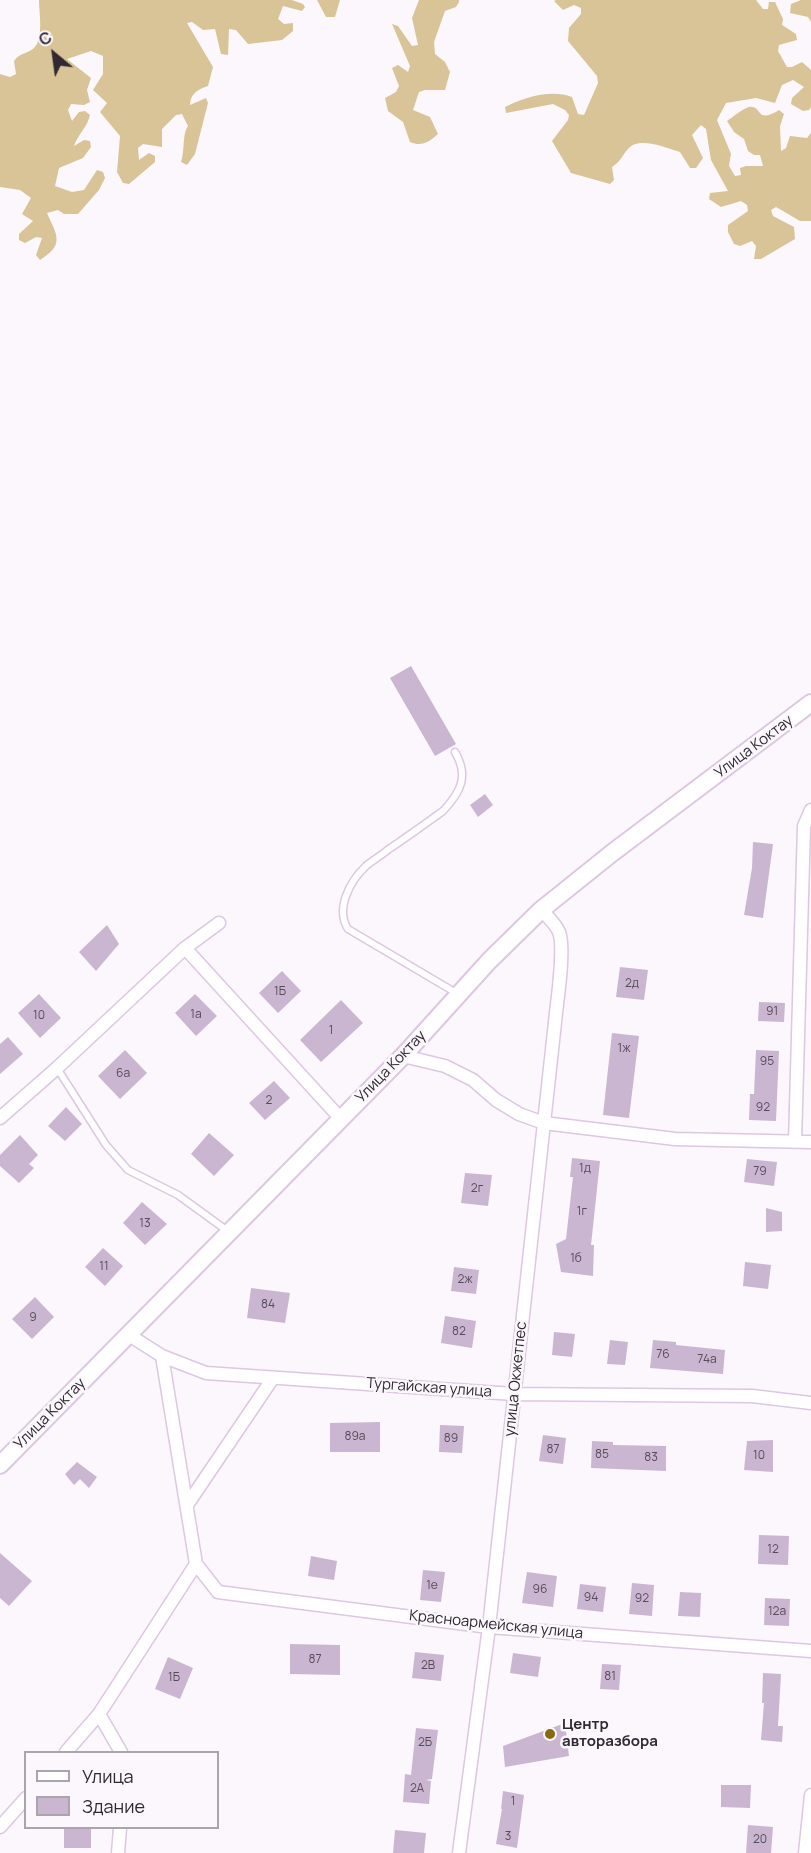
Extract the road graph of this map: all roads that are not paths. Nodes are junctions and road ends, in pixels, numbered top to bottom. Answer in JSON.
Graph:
{"nodes":[{"id":1,"x":811,"y":703,"type":"edge"},
{"id":2,"x":455,"y":752,"type":"dead end"},
{"id":3,"x":811,"y":810,"type":"edge"},
{"id":4,"x":541,"y":910,"type":"junction"},
{"id":5,"x":219,"y":923,"type":"dead end"},
{"id":6,"x":185,"y":948,"type":"junction"},
{"id":7,"x":459,"y":994,"type":"junction"},
{"id":8,"x":404,"y":1056,"type":"junction"},
{"id":9,"x":57,"y":1068,"type":"junction"},
{"id":10,"x":0,"y":1118,"type":"edge"},
{"id":11,"x":341,"y":1119,"type":"junction"},
{"id":12,"x":544,"y":1123,"type":"junction"},
{"id":13,"x":795,"y":1142,"type":"junction"},
{"id":14,"x":811,"y":1142,"type":"edge"},
{"id":15,"x":229,"y":1232,"type":"junction"},
{"id":16,"x":129,"y":1335,"type":"junction"},
{"id":17,"x":162,"y":1356,"type":"junction"},
{"id":18,"x":273,"y":1378,"type":"junction"},
{"id":19,"x":514,"y":1394,"type":"junction"},
{"id":20,"x":811,"y":1402,"type":"edge"},
{"id":21,"x":0,"y":1465,"type":"edge"},
{"id":22,"x":187,"y":1505,"type":"junction"},
{"id":23,"x":196,"y":1563,"type":"junction"},
{"id":24,"x":489,"y":1627,"type":"junction"},
{"id":25,"x":811,"y":1651,"type":"edge"},
{"id":26,"x":99,"y":1714,"type":"junction"},
{"id":27,"x":67,"y":1751,"type":"edge"},
{"id":28,"x":120,"y":1751,"type":"edge"},
{"id":29,"x":811,"y":1795,"type":"edge"},
{"id":30,"x":24,"y":1800,"type":"edge"},
{"id":31,"x":0,"y":1827,"type":"edge"},
{"id":32,"x":120,"y":1829,"type":"edge"},
{"id":33,"x":118,"y":1853,"type":"edge"},
{"id":34,"x":459,"y":1853,"type":"edge"},
{"id":35,"x":805,"y":1853,"type":"edge"}],
"edges":[{"from":1,"to":4,"type":"street","name":"Улица Коктау"},
{"from":2,"to":7,"type":"lane"},
{"from":3,"to":13,"type":"street"},
{"from":4,"to":7,"type":"street","name":"Улица Коктау"},
{"from":4,"to":12,"type":"street","name":"улица Окжетпес"},
{"from":5,"to":6,"type":"street"},
{"from":6,"to":9,"type":"street"},
{"from":6,"to":11,"type":"street"},
{"from":7,"to":8,"type":"street","name":"Улица Коктау"},
{"from":8,"to":11,"type":"street","name":"Улица Коктау"},
{"from":8,"to":12,"type":"street"},
{"from":9,"to":10,"type":"street"},
{"from":9,"to":15,"type":"lane"},
{"from":11,"to":15,"type":"street","name":"Улица Коктау"},
{"from":12,"to":13,"type":"street"},
{"from":12,"to":19,"type":"street","name":"улица Окжетпес"},
{"from":13,"to":14,"type":"street"},
{"from":15,"to":16,"type":"street","name":"Улица Коктау"},
{"from":16,"to":17,"type":"street","name":"Тургайская улица"},
{"from":16,"to":21,"type":"street","name":"Улица Коктау"},
{"from":17,"to":18,"type":"street","name":"Тургайская улица"},
{"from":17,"to":22,"type":"street"},
{"from":18,"to":19,"type":"street","name":"Тургайская улица"},
{"from":18,"to":22,"type":"street"},
{"from":19,"to":20,"type":"street","name":"Тургайская улица"},
{"from":19,"to":24,"type":"street","name":"улица Окжетпес"},
{"from":22,"to":23,"type":"street"},
{"from":23,"to":24,"type":"street","name":"Красноармейская улица"},
{"from":23,"to":26,"type":"street"},
{"from":24,"to":25,"type":"street","name":"Красноармейская улица"},
{"from":24,"to":34,"type":"street","name":"улица Окжетпес"},
{"from":26,"to":27,"type":"street"},
{"from":26,"to":28,"type":"street"},
{"from":29,"to":35,"type":"street"},
{"from":30,"to":31,"type":"street"},
{"from":32,"to":33,"type":"street"}]}
